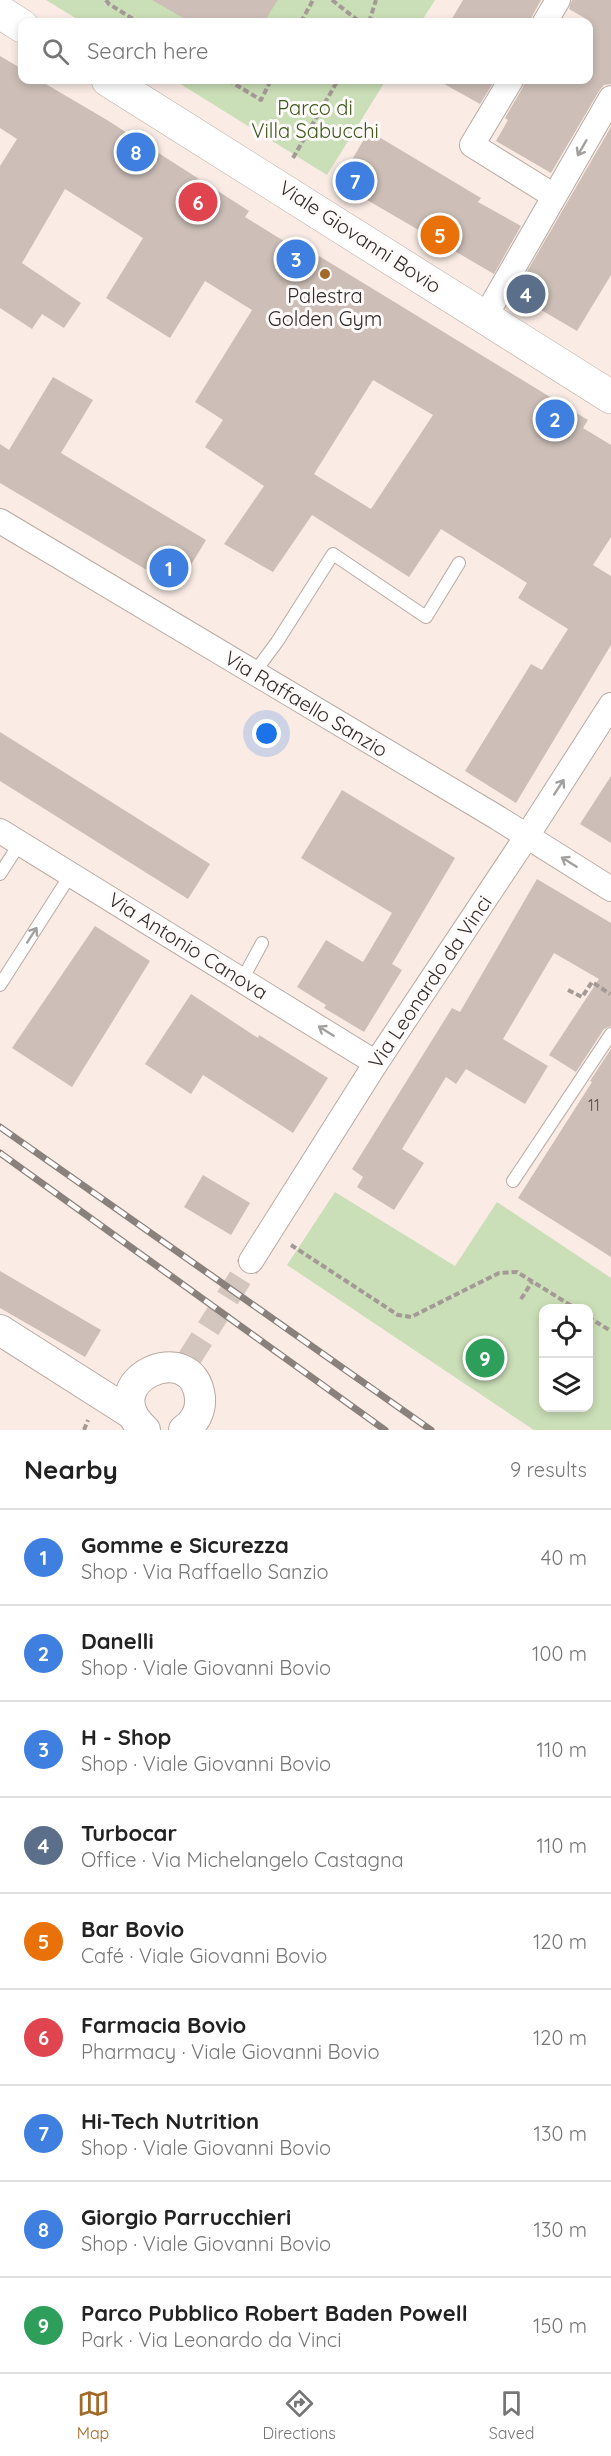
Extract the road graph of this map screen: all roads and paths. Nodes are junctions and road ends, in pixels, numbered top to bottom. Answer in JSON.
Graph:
{"nodes":[{"id":1,"x":313,"y":0,"type":"edge"},
{"id":2,"x":332,"y":0,"type":"edge"},
{"id":3,"x":376,"y":0,"type":"edge"},
{"id":4,"x":558,"y":0,"type":"edge"},
{"id":5,"x":109,"y":1,"type":"edge"},
{"id":6,"x":0,"y":12,"type":"edge"},
{"id":7,"x":132,"y":18,"type":"edge"},
{"id":8,"x":303,"y":18,"type":"edge"},
{"id":9,"x":355,"y":18,"type":"edge"},
{"id":10,"x":370,"y":18,"type":"edge"},
{"id":11,"x":547,"y":18,"type":"edge"},
{"id":12,"x":18,"y":23,"type":"edge"},
{"id":13,"x":114,"y":84,"type":"edge"},
{"id":14,"x":235,"y":84,"type":"edge"},
{"id":15,"x":269,"y":84,"type":"edge"},
{"id":16,"x":336,"y":84,"type":"edge"},
{"id":17,"x":509,"y":84,"type":"edge"},
{"id":18,"x":611,"y":98,"type":"edge"},
{"id":19,"x":293,"y":158,"type":"dead end"},
{"id":20,"x":555,"y":196,"type":"junction"},
{"id":21,"x":485,"y":317,"type":"junction"},
{"id":22,"x":611,"y":397,"type":"edge"},
{"id":23,"x":0,"y":521,"type":"edge"},
{"id":24,"x":459,"y":563,"type":"dead end"},
{"id":25,"x":254,"y":673,"type":"junction"},
{"id":26,"x":611,"y":705,"type":"edge"},
{"id":27,"x":527,"y":836,"type":"junction"},
{"id":28,"x":10,"y":837,"type":"edge"},
{"id":29,"x":0,"y":874,"type":"edge"},
{"id":30,"x":70,"y":874,"type":"junction"},
{"id":31,"x":611,"y":889,"type":"edge"},
{"id":32,"x":262,"y":944,"type":"dead end"},
{"id":33,"x":242,"y":980,"type":"junction"},
{"id":34,"x":0,"y":984,"type":"edge"},
{"id":35,"x":568,"y":990,"type":"dead end"},
{"id":36,"x":610,"y":994,"type":"edge"},
{"id":37,"x":611,"y":1034,"type":"edge"},
{"id":38,"x":376,"y":1063,"type":"junction"},
{"id":39,"x":513,"y":1181,"type":"dead end"},
{"id":40,"x":290,"y":1245,"type":"dead end"},
{"id":41,"x":251,"y":1261,"type":"tunnel mouth"},
{"id":42,"x":532,"y":1282,"type":"junction"},
{"id":43,"x":521,"y":1299,"type":"dead end"},
{"id":44,"x":568,"y":1304,"type":"edge"},
{"id":45,"x":593,"y":1320,"type":"edge"},
{"id":46,"x":0,"y":1330,"type":"edge"},
{"id":47,"x":611,"y":1331,"type":"edge"},
{"id":48,"x":75,"y":1376,"type":"junction"},
{"id":49,"x":139,"y":1379,"type":"junction"},
{"id":50,"x":139,"y":1422,"type":"edge"},
{"id":51,"x":197,"y":1424,"type":"edge"}],
"edges":[{"from":1,"to":8,"type":"path"},
{"from":2,"to":9,"type":"path"},
{"from":3,"to":10,"type":"path"},
{"from":4,"to":11,"type":"street"},
{"from":5,"to":7,"type":"path"},
{"from":6,"to":12,"type":"main road"},
{"from":13,"to":21,"type":"main road","name":"Viale Giovanni Bovio"},
{"from":14,"to":15,"type":"path"},
{"from":16,"to":19,"type":"path"},
{"from":17,"to":20,"type":"street"},
{"from":18,"to":20,"type":"street","one_way":true},
{"from":20,"to":21,"type":"street"},
{"from":21,"to":22,"type":"main road","name":"Viale Giovanni Bovio"},
{"from":23,"to":25,"type":"street","name":"Via Raffaello Sanzio"},
{"from":24,"to":25,"type":"lane"},
{"from":25,"to":27,"type":"street","name":"Via Raffaello Sanzio"},
{"from":27,"to":26,"type":"street","name":"Via Leonardo da Vinci","one_way":true},
{"from":31,"to":27,"type":"street","name":"Via Raffaello Sanzio","one_way":true},
{"from":27,"to":38,"type":"street","name":"Via Leonardo da Vinci"},
{"from":28,"to":29,"type":"lane"},
{"from":28,"to":30,"type":"street","name":"Via Antonio Canova"},
{"from":30,"to":33,"type":"street","name":"Via Antonio Canova"},
{"from":34,"to":30,"type":"lane","one_way":true},
{"from":32,"to":33,"type":"lane"},
{"from":38,"to":33,"type":"street","name":"Via Antonio Canova","one_way":true},
{"from":35,"to":36,"type":"path"},
{"from":37,"to":39,"type":"lane"},
{"from":38,"to":41,"type":"street","name":"Via Leonardo da Vinci"},
{"from":40,"to":42,"type":"path"},
{"from":42,"to":43,"type":"path"},
{"from":42,"to":44,"type":"path"},
{"from":45,"to":47,"type":"path"},
{"from":46,"to":48,"type":"street"},
{"from":48,"to":49,"type":"street"},
{"from":48,"to":50,"type":"street"},
{"from":49,"to":50,"type":"street"},
{"from":49,"to":51,"type":"street"}]}
